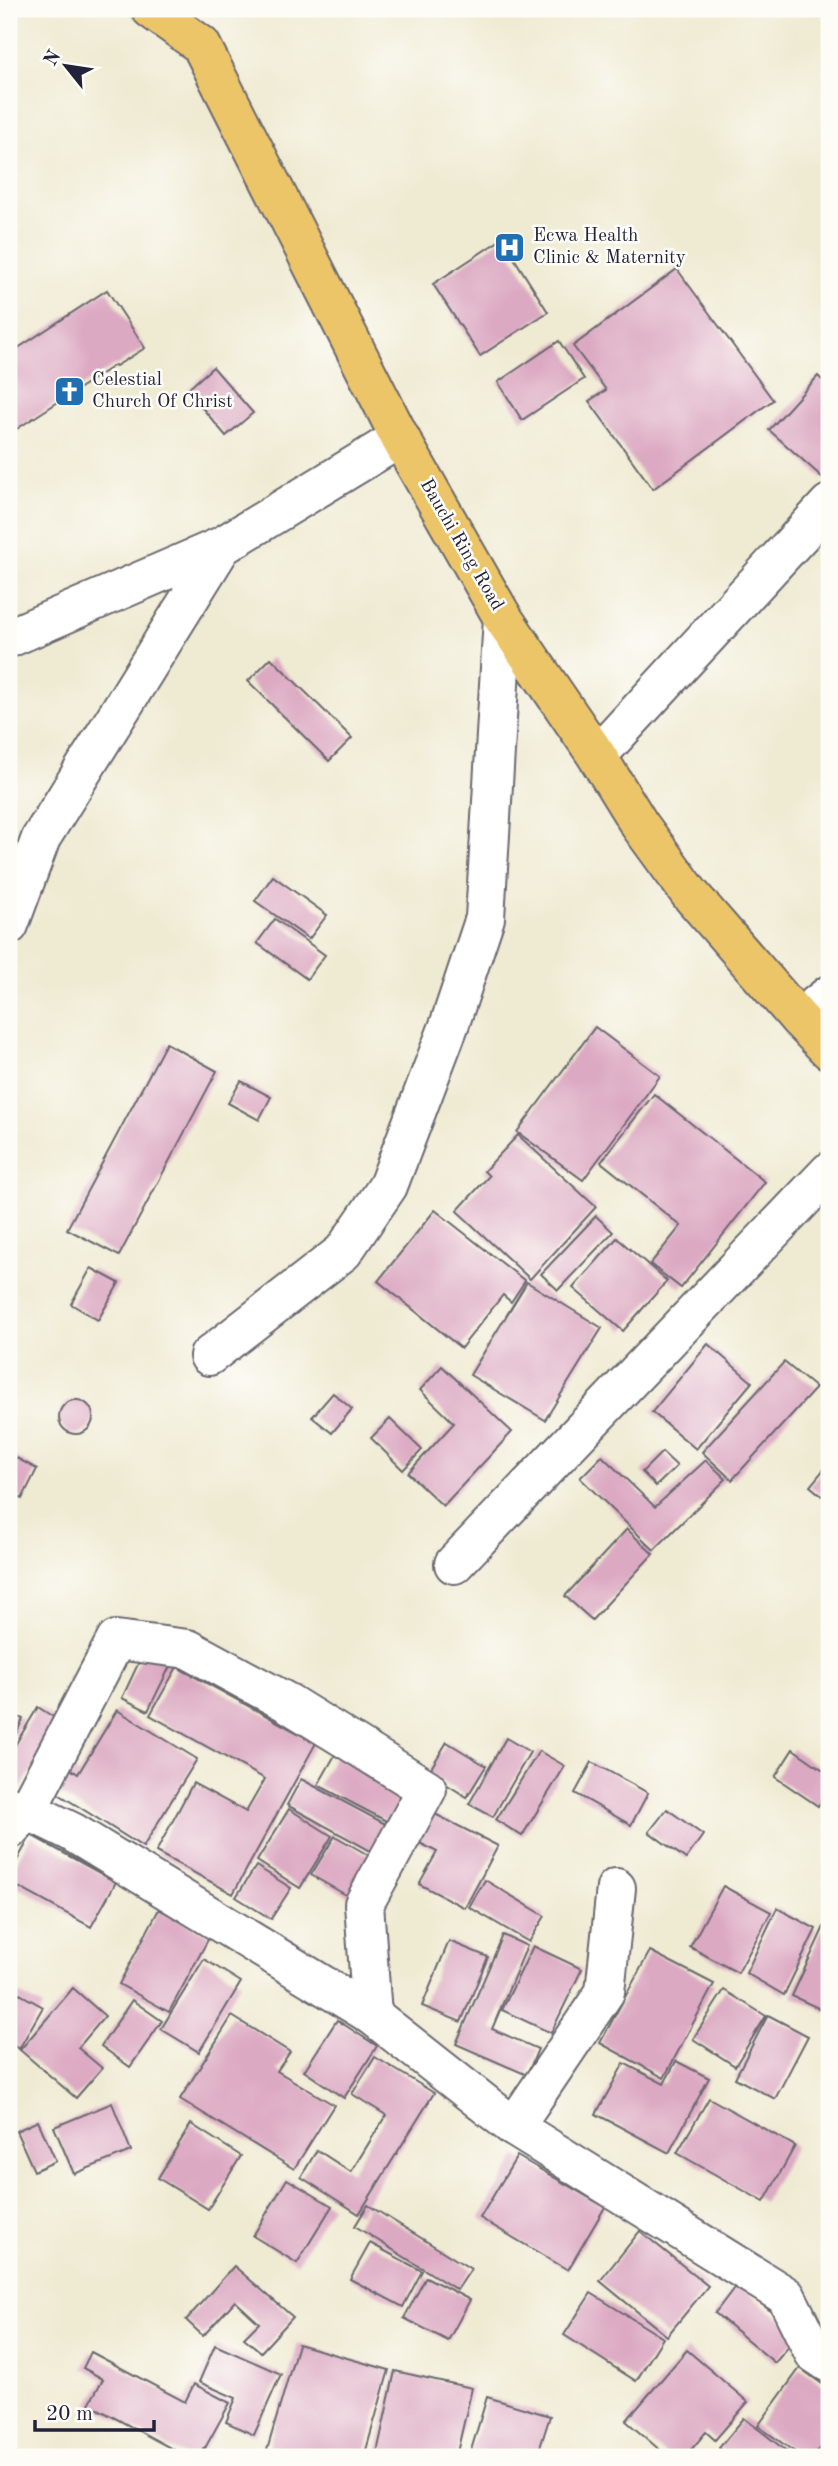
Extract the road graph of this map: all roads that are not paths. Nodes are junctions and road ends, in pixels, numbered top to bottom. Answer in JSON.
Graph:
{"nodes":[{"id":1,"x":150,"y":9,"type":"edge"},
{"id":2,"x":400,"y":438,"type":"junction"},
{"id":3,"x":829,"y":503,"type":"edge"},
{"id":4,"x":222,"y":546,"type":"junction"},
{"id":5,"x":503,"y":618,"type":"junction"},
{"id":6,"x":9,"y":638,"type":"edge"},
{"id":7,"x":597,"y":756,"type":"junction"},
{"id":8,"x":9,"y":925,"type":"edge"},
{"id":9,"x":829,"y":995,"type":"edge"},
{"id":10,"x":799,"y":1019,"type":"junction"},
{"id":11,"x":829,"y":1050,"type":"edge"},
{"id":12,"x":829,"y":1172,"type":"edge"},
{"id":13,"x":209,"y":1356,"type":"dead end"},
{"id":14,"x":454,"y":1564,"type":"dead end"},
{"id":15,"x":15,"y":1815,"type":"edge"},
{"id":16,"x":616,"y":1888,"type":"dead end"},
{"id":17,"x":372,"y":2015,"type":"junction"},
{"id":18,"x":514,"y":2127,"type":"junction"},
{"id":19,"x":824,"y":2351,"type":"edge"}],
"edges":[{"from":1,"to":2,"type":"main road","name":"Bauchi Ring Road"},
{"from":2,"to":4,"type":"street"},
{"from":2,"to":5,"type":"main road","name":"Bauchi Ring Road"},
{"from":3,"to":7,"type":"street"},
{"from":4,"to":6,"type":"street"},
{"from":4,"to":8,"type":"street"},
{"from":5,"to":7,"type":"main road","name":"Bauchi Ring Road"},
{"from":5,"to":13,"type":"street"},
{"from":7,"to":10,"type":"main road","name":"Bauchi Ring Road"},
{"from":9,"to":10,"type":"street"},
{"from":10,"to":11,"type":"main road","name":"Bauchi Ring Road"},
{"from":12,"to":14,"type":"street"},
{"from":15,"to":17,"type":"street"},
{"from":15,"to":17,"type":"street"},
{"from":16,"to":18,"type":"street"},
{"from":17,"to":18,"type":"street"},
{"from":18,"to":19,"type":"street"}]}
